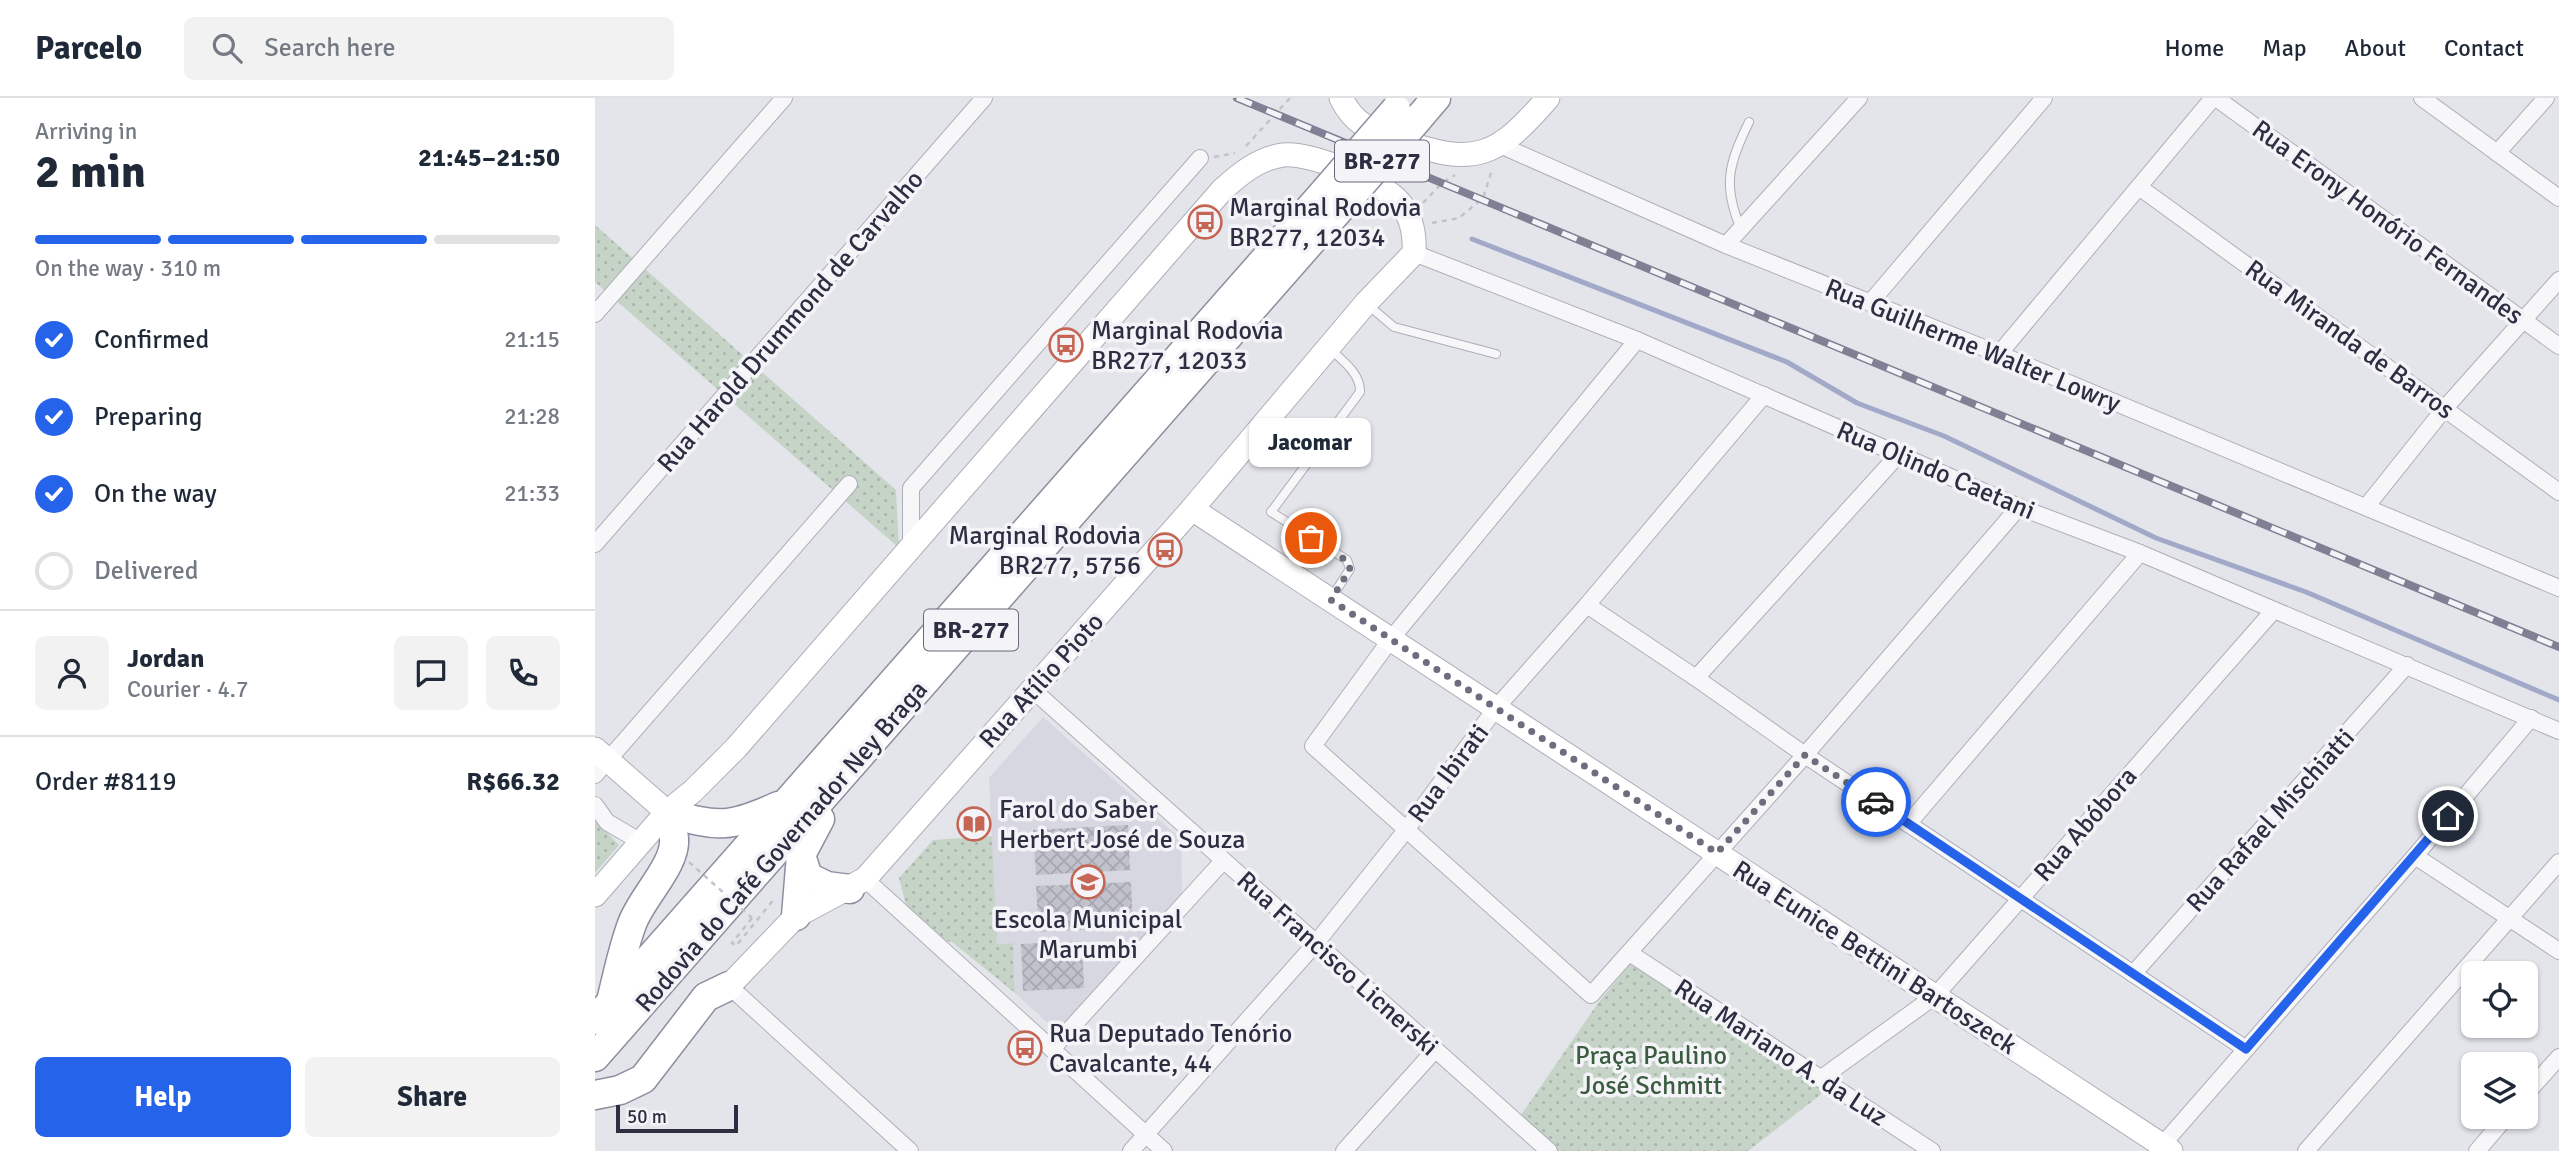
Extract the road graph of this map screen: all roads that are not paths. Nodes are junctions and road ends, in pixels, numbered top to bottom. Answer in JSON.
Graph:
{"nodes":[{"id":1,"x":784,"y":98,"type":"edge"},
{"id":2,"x":984,"y":98,"type":"edge"},
{"id":3,"x":1341,"y":98,"type":"edge"},
{"id":4,"x":1436,"y":98,"type":"edge"},
{"id":5,"x":1548,"y":98,"type":"edge"},
{"id":6,"x":1859,"y":98,"type":"edge"},
{"id":7,"x":2044,"y":98,"type":"edge"},
{"id":8,"x":2215,"y":98,"type":"edge"},
{"id":9,"x":2421,"y":98,"type":"edge"},
{"id":10,"x":2546,"y":98,"type":"edge"},
{"id":11,"x":1407,"y":109,"type":"edge"},
{"id":12,"x":1749,"y":122,"type":"dead end"},
{"id":13,"x":1500,"y":145,"type":"junction"},
{"id":14,"x":2497,"y":153,"type":"junction"},
{"id":15,"x":1200,"y":158,"type":"road end"},
{"id":16,"x":2139,"y":187,"type":"junction"},
{"id":17,"x":1335,"y":197,"type":"junction"},
{"id":18,"x":2559,"y":198,"type":"edge"},
{"id":19,"x":1741,"y":229,"type":"junction"},
{"id":20,"x":1726,"y":245,"type":"junction"},
{"id":21,"x":1414,"y":253,"type":"junction"},
{"id":22,"x":2559,"y":280,"type":"edge"},
{"id":23,"x":1366,"y":303,"type":"junction"},
{"id":24,"x":1870,"y":303,"type":"junction"},
{"id":25,"x":595,"y":314,"type":"edge"},
{"id":26,"x":2523,"y":319,"type":"junction"},
{"id":27,"x":1637,"y":340,"type":"junction"},
{"id":28,"x":2559,"y":346,"type":"edge"},
{"id":29,"x":1329,"y":348,"type":"junction"},
{"id":30,"x":1496,"y":354,"type":"dead end"},
{"id":31,"x":1999,"y":354,"type":"junction"},
{"id":32,"x":1764,"y":395,"type":"junction"},
{"id":33,"x":2445,"y":408,"type":"junction"},
{"id":34,"x":1899,"y":454,"type":"junction"},
{"id":35,"x":849,"y":484,"type":"dead end"},
{"id":36,"x":2559,"y":492,"type":"edge"},
{"id":37,"x":2019,"y":507,"type":"junction"},
{"id":38,"x":2366,"y":507,"type":"junction"},
{"id":39,"x":1192,"y":509,"type":"junction"},
{"id":40,"x":595,"y":544,"type":"edge"},
{"id":41,"x":911,"y":546,"type":"junction"},
{"id":42,"x":2140,"y":553,"type":"junction"},
{"id":43,"x":2559,"y":588,"type":"edge"},
{"id":44,"x":1331,"y":600,"type":"junction"},
{"id":45,"x":1587,"y":605,"type":"junction"},
{"id":46,"x":2274,"y":610,"type":"junction"},
{"id":47,"x":1391,"y":639,"type":"junction"},
{"id":48,"x":2407,"y":665,"type":"junction"},
{"id":49,"x":1696,"y":678,"type":"junction"},
{"id":50,"x":1033,"y":690,"type":"junction"},
{"id":51,"x":1496,"y":708,"type":"junction"},
{"id":52,"x":2531,"y":718,"type":"junction"},
{"id":53,"x":2559,"y":731,"type":"edge"},
{"id":54,"x":1805,"y":755,"type":"junction"},
{"id":55,"x":599,"y":762,"type":"edge"},
{"id":56,"x":853,"y":764,"type":"junction"},
{"id":57,"x":787,"y":802,"type":"junction"},
{"id":58,"x":595,"y":805,"type":"edge"},
{"id":59,"x":667,"y":812,"type":"junction"},
{"id":60,"x":1908,"y":824,"type":"junction"},
{"id":61,"x":1406,"y":830,"type":"junction"},
{"id":62,"x":641,"y":842,"type":"junction"},
{"id":63,"x":1717,"y":853,"type":"junction"},
{"id":64,"x":801,"y":855,"type":"junction"},
{"id":65,"x":2415,"y":856,"type":"junction"},
{"id":66,"x":1223,"y":861,"type":"junction"},
{"id":67,"x":2559,"y":863,"type":"edge"},
{"id":68,"x":857,"y":884,"type":"junction"},
{"id":69,"x":595,"y":895,"type":"edge"},
{"id":70,"x":2020,"y":898,"type":"junction"},
{"id":71,"x":787,"y":906,"type":"junction"},
{"id":72,"x":2510,"y":920,"type":"junction"},
{"id":73,"x":1316,"y":943,"type":"junction"},
{"id":74,"x":2559,"y":951,"type":"edge"},
{"id":75,"x":1631,"y":954,"type":"junction"},
{"id":76,"x":2133,"y":974,"type":"junction"},
{"id":77,"x":729,"y":986,"type":"junction"},
{"id":78,"x":1935,"y":996,"type":"junction"},
{"id":79,"x":603,"y":1010,"type":"edge"},
{"id":80,"x":1052,"y":1049,"type":"junction"},
{"id":81,"x":1435,"y":1049,"type":"junction"},
{"id":82,"x":2246,"y":1049,"type":"junction"},
{"id":83,"x":595,"y":1057,"type":"edge"},
{"id":84,"x":2559,"y":1057,"type":"edge"},
{"id":85,"x":1820,"y":1079,"type":"junction"},
{"id":86,"x":2538,"y":1080,"type":"edge"},
{"id":87,"x":595,"y":1095,"type":"edge"},
{"id":88,"x":2496,"y":1129,"type":"edge"},
{"id":89,"x":1146,"y":1134,"type":"junction"},
{"id":90,"x":2164,"y":1149,"type":"edge"},
{"id":91,"x":910,"y":1151,"type":"edge"},
{"id":92,"x":1131,"y":1151,"type":"edge"},
{"id":93,"x":1164,"y":1151,"type":"edge"},
{"id":94,"x":1344,"y":1151,"type":"edge"},
{"id":95,"x":1549,"y":1151,"type":"edge"},
{"id":96,"x":1932,"y":1151,"type":"edge"},
{"id":97,"x":2306,"y":1151,"type":"edge"},
{"id":98,"x":2477,"y":1151,"type":"edge"}],
"edges":[{"from":1,"to":25,"type":"street"},
{"from":2,"to":40,"type":"street","name":"Rua Harold Drummond de Carvalho"},
{"from":3,"to":13,"type":"street"},
{"from":4,"to":11,"type":"highway","name":"Rodovia do Café Governador Ney Braga","number":"BR-277"},
{"from":5,"to":13,"type":"street"},
{"from":6,"to":19,"type":"street"},
{"from":7,"to":24,"type":"street"},
{"from":8,"to":16,"type":"street"},
{"from":8,"to":26,"type":"street","name":"Rua Erony Honório Fernandes"},
{"from":9,"to":14,"type":"street"},
{"from":10,"to":14,"type":"street"},
{"from":11,"to":17,"type":"highway","name":"Rodovia do Café Governador Ney Braga","number":"BR-277","bridge":true},
{"from":12,"to":19,"type":"lane"},
{"from":13,"to":20,"type":"street","name":"Rua Guilherme Walter Lowry"},
{"from":14,"to":18,"type":"street"},
{"from":15,"to":41,"type":"street"},
{"from":16,"to":31,"type":"street"},
{"from":16,"to":33,"type":"street","name":"Rua Miranda de Barros"},
{"from":17,"to":56,"type":"highway","name":"Rodovia do Café Governador Ney Braga","number":"BR-277"},
{"from":17,"to":57,"type":"highway","name":"Rodovia do Café Governador Ney Braga","number":"BR-277"},
{"from":19,"to":20,"type":"street"},
{"from":20,"to":24,"type":"street","name":"Rua Guilherme Walter Lowry"},
{"from":21,"to":23,"type":"street","name":"Rua Atílio Pioto"},
{"from":21,"to":27,"type":"street","name":"Rua Olindo Caetani"},
{"from":21,"to":41,"type":"street"},
{"from":22,"to":26,"type":"street"},
{"from":23,"to":29,"type":"street","name":"Rua Atílio Pioto"},
{"from":23,"to":30,"type":"lane"},
{"from":24,"to":31,"type":"street","name":"Rua Guilherme Walter Lowry"},
{"from":26,"to":28,"type":"street","name":"Rua Erony Honório Fernandes"},
{"from":26,"to":33,"type":"street"},
{"from":27,"to":32,"type":"street","name":"Rua Olindo Caetani"},
{"from":27,"to":47,"type":"street"},
{"from":29,"to":39,"type":"street","name":"Rua Atílio Pioto"},
{"from":29,"to":44,"type":"lane"},
{"from":31,"to":38,"type":"street","name":"Rua Guilherme Walter Lowry"},
{"from":32,"to":34,"type":"street","name":"Rua Olindo Caetani"},
{"from":32,"to":45,"type":"street","name":"Rua Ibirati"},
{"from":33,"to":36,"type":"street","name":"Rua Miranda de Barros"},
{"from":33,"to":38,"type":"street"},
{"from":34,"to":37,"type":"street","name":"Rua Olindo Caetani"},
{"from":34,"to":49,"type":"street"},
{"from":35,"to":55,"type":"street"},
{"from":37,"to":42,"type":"street","name":"Rua Olindo Caetani"},
{"from":37,"to":54,"type":"street"},
{"from":38,"to":43,"type":"street","name":"Rua Guilherme Walter Lowry"},
{"from":39,"to":44,"type":"street","name":"Rua Eunice Bettini Bartoszeck"},
{"from":39,"to":50,"type":"street","name":"Rua Atílio Pioto"},
{"from":41,"to":59,"type":"street"},
{"from":42,"to":46,"type":"street","name":"Rua Olindo Caetani"},
{"from":42,"to":60,"type":"street"},
{"from":44,"to":47,"type":"street","name":"Rua Eunice Bettini Bartoszeck"},
{"from":45,"to":49,"type":"street"},
{"from":45,"to":51,"type":"street","name":"Rua Ibirati"},
{"from":46,"to":48,"type":"street","name":"Rua Olindo Caetani"},
{"from":46,"to":70,"type":"street","name":"Rua Abóbora"},
{"from":47,"to":51,"type":"street","name":"Rua Eunice Bettini Bartoszeck"},
{"from":47,"to":61,"type":"street"},
{"from":48,"to":52,"type":"street","name":"Rua Olindo Caetani"},
{"from":48,"to":76,"type":"street","name":"Rua Rafael Mischiatti"},
{"from":49,"to":54,"type":"street"},
{"from":50,"to":66,"type":"street","name":"Rua Francisco Licnerski"},
{"from":50,"to":68,"type":"street","name":"Rua Atílio Pioto"},
{"from":51,"to":61,"type":"street","name":"Rua Ibirati"},
{"from":51,"to":63,"type":"street","name":"Rua Eunice Bettini Bartoszeck"},
{"from":52,"to":53,"type":"street","name":"Rua Olindo Caetani"},
{"from":52,"to":65,"type":"street"},
{"from":54,"to":60,"type":"street"},
{"from":54,"to":63,"type":"street"},
{"from":55,"to":59,"type":"street"},
{"from":56,"to":64,"type":"highway"},
{"from":56,"to":83,"type":"highway","name":"Rodovia do Café Governador Ney Braga","number":"BR-277"},
{"from":57,"to":59,"type":"highway"},
{"from":57,"to":79,"type":"highway","name":"Rodovia do Café Governador Ney Braga","number":"BR-277"},
{"from":58,"to":62,"type":"street"},
{"from":59,"to":62,"type":"street"},
{"from":59,"to":79,"type":"highway"},
{"from":60,"to":70,"type":"street"},
{"from":61,"to":73,"type":"street","name":"Rua Ibirati"},
{"from":61,"to":75,"type":"street"},
{"from":62,"to":69,"type":"street"},
{"from":63,"to":75,"type":"street"},
{"from":63,"to":78,"type":"street","name":"Rua Eunice Bettini Bartoszeck"},
{"from":64,"to":68,"type":"highway"},
{"from":64,"to":71,"type":"highway"},
{"from":65,"to":72,"type":"street"},
{"from":65,"to":82,"type":"street"},
{"from":66,"to":73,"type":"street","name":"Rua Francisco Licnerski"},
{"from":66,"to":80,"type":"street"},
{"from":67,"to":72,"type":"street"},
{"from":68,"to":71,"type":"street","name":"Rua Atílio Pioto"},
{"from":68,"to":80,"type":"street"},
{"from":70,"to":76,"type":"street"},
{"from":70,"to":78,"type":"street","name":"Rua Abóbora"},
{"from":71,"to":77,"type":"street","name":"Rua Atílio Pioto"},
{"from":72,"to":74,"type":"street"},
{"from":72,"to":97,"type":"street"},
{"from":73,"to":81,"type":"street","name":"Rua Francisco Licnerski"},
{"from":73,"to":89,"type":"street","name":"Rua Ibirati"},
{"from":75,"to":85,"type":"street","name":"Rua Mariano A. da Luz"},
{"from":76,"to":82,"type":"street"},
{"from":77,"to":87,"type":"highway"},
{"from":77,"to":91,"type":"street"},
{"from":78,"to":85,"type":"street","name":"Rua Abóbora"},
{"from":78,"to":90,"type":"street","name":"Rua Eunice Bettini Bartoszeck"},
{"from":80,"to":89,"type":"street"},
{"from":81,"to":94,"type":"street"},
{"from":81,"to":95,"type":"street","name":"Rua Francisco Licnerski"},
{"from":82,"to":90,"type":"street"},
{"from":84,"to":86,"type":"street"},
{"from":85,"to":96,"type":"street","name":"Rua Mariano A. da Luz"},
{"from":88,"to":98,"type":"street"},
{"from":89,"to":92,"type":"street","name":"Rua Ibirati"},
{"from":89,"to":93,"type":"street"}]}
